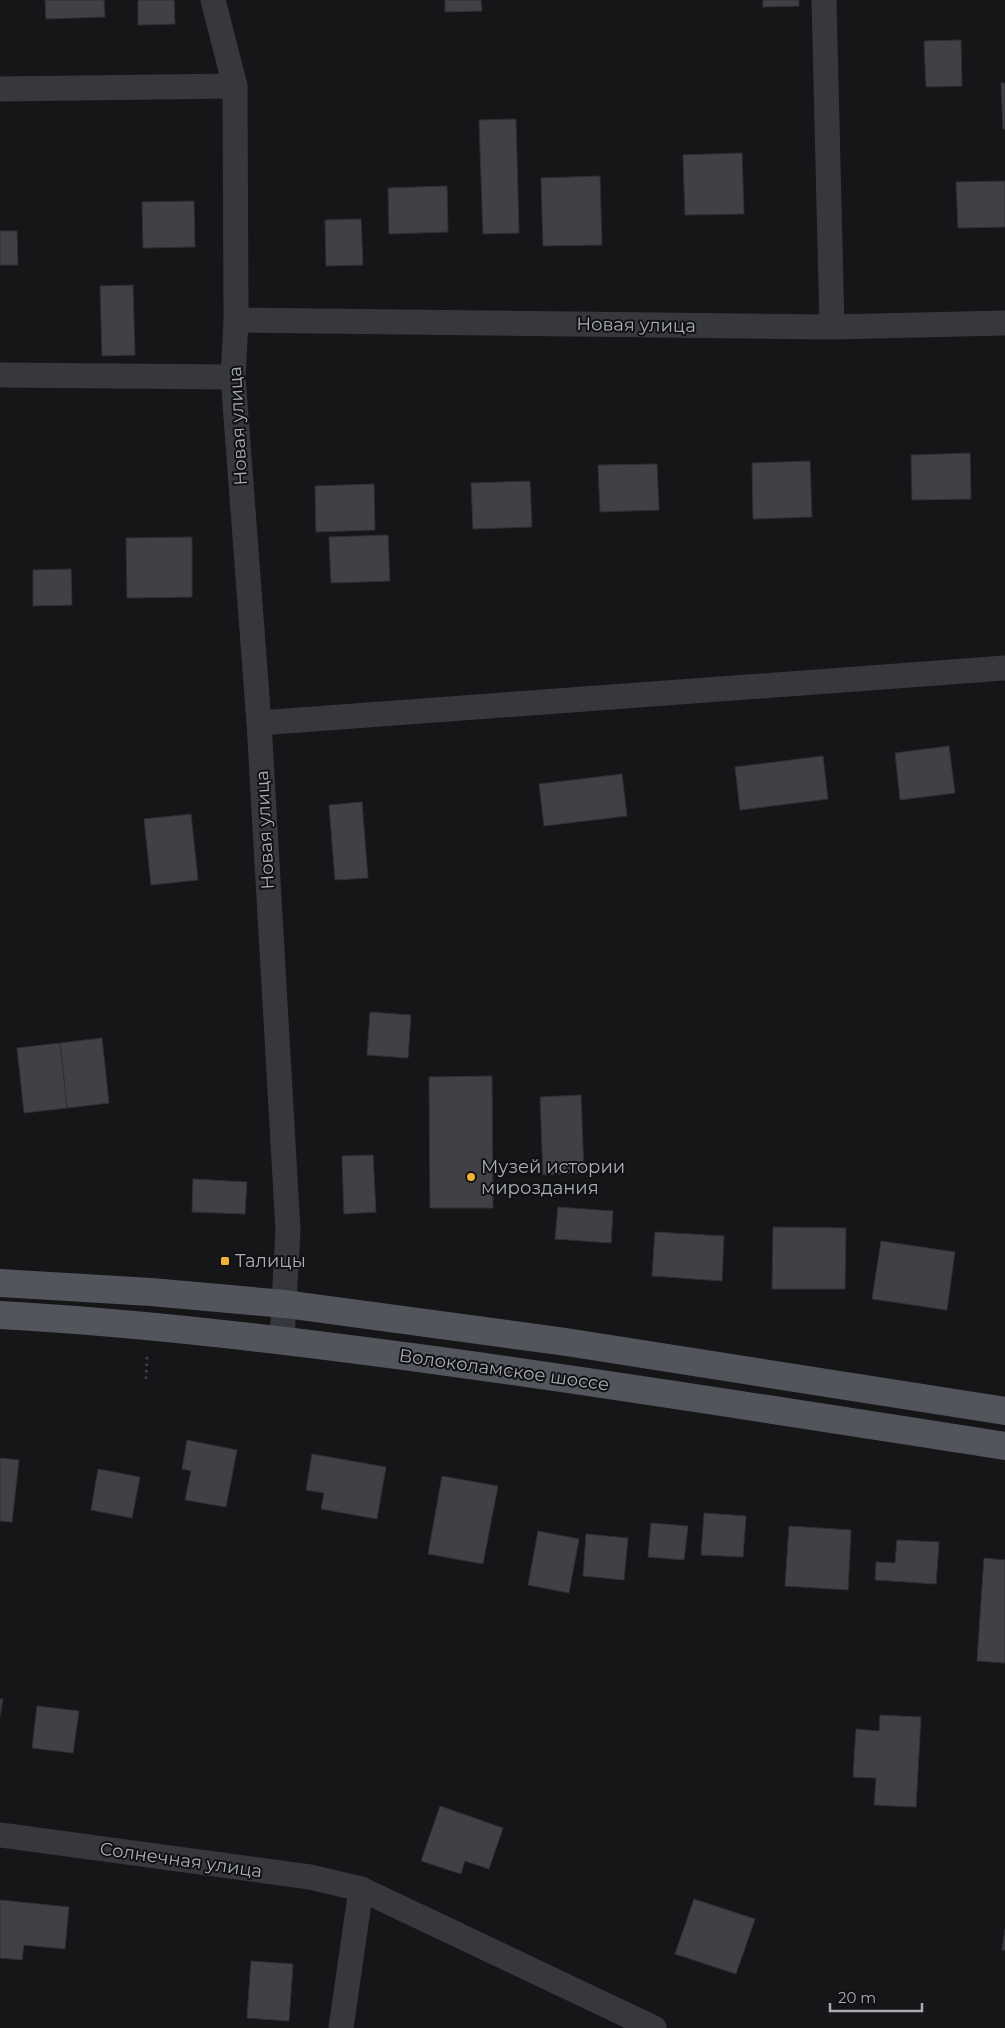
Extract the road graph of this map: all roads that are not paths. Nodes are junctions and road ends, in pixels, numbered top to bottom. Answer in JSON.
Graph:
{"nodes":[{"id":1,"x":213,"y":0,"type":"edge"},
{"id":2,"x":824,"y":0,"type":"edge"},
{"id":3,"x":235,"y":86,"type":"junction"},
{"id":4,"x":0,"y":89,"type":"edge"},
{"id":5,"x":236,"y":320,"type":"junction"},
{"id":6,"x":1005,"y":322,"type":"edge"},
{"id":7,"x":832,"y":327,"type":"junction"},
{"id":8,"x":0,"y":374,"type":"edge"},
{"id":9,"x":233,"y":377,"type":"junction"},
{"id":10,"x":1005,"y":668,"type":"edge"},
{"id":11,"x":259,"y":723,"type":"junction"},
{"id":12,"x":0,"y":1282,"type":"edge"},
{"id":13,"x":285,"y":1304,"type":"junction"},
{"id":14,"x":0,"y":1315,"type":"edge"},
{"id":15,"x":282,"y":1340,"type":"junction"},
{"id":16,"x":1005,"y":1411,"type":"edge"},
{"id":17,"x":1005,"y":1446,"type":"edge"},
{"id":18,"x":0,"y":1835,"type":"edge"},
{"id":19,"x":361,"y":1889,"type":"junction"},
{"id":20,"x":341,"y":2028,"type":"edge"},
{"id":21,"x":654,"y":2028,"type":"edge"}],
"edges":[{"from":1,"to":3,"type":"street","name":"Новая улица"},
{"from":2,"to":7,"type":"street"},
{"from":3,"to":4,"type":"street"},
{"from":3,"to":5,"type":"street","name":"Новая улица"},
{"from":5,"to":7,"type":"street","name":"Новая улица"},
{"from":5,"to":9,"type":"street","name":"Новая улица"},
{"from":6,"to":7,"type":"street","name":"Новая улица"},
{"from":8,"to":9,"type":"street"},
{"from":9,"to":11,"type":"street","name":"Новая улица"},
{"from":10,"to":11,"type":"street"},
{"from":11,"to":13,"type":"street","name":"Новая улица"},
{"from":12,"to":13,"type":"main road","name":"Волоколамское шоссе"},
{"from":13,"to":15,"type":"street","name":"Новая улица"},
{"from":13,"to":16,"type":"main road","name":"Волоколамское шоссе"},
{"from":14,"to":15,"type":"main road","name":"Волоколамское шоссе"},
{"from":15,"to":17,"type":"main road","name":"Волоколамское шоссе"},
{"from":18,"to":19,"type":"street","name":"Солнечная улица"},
{"from":19,"to":20,"type":"street"},
{"from":19,"to":21,"type":"street","name":"Солнечная улица"}]}
